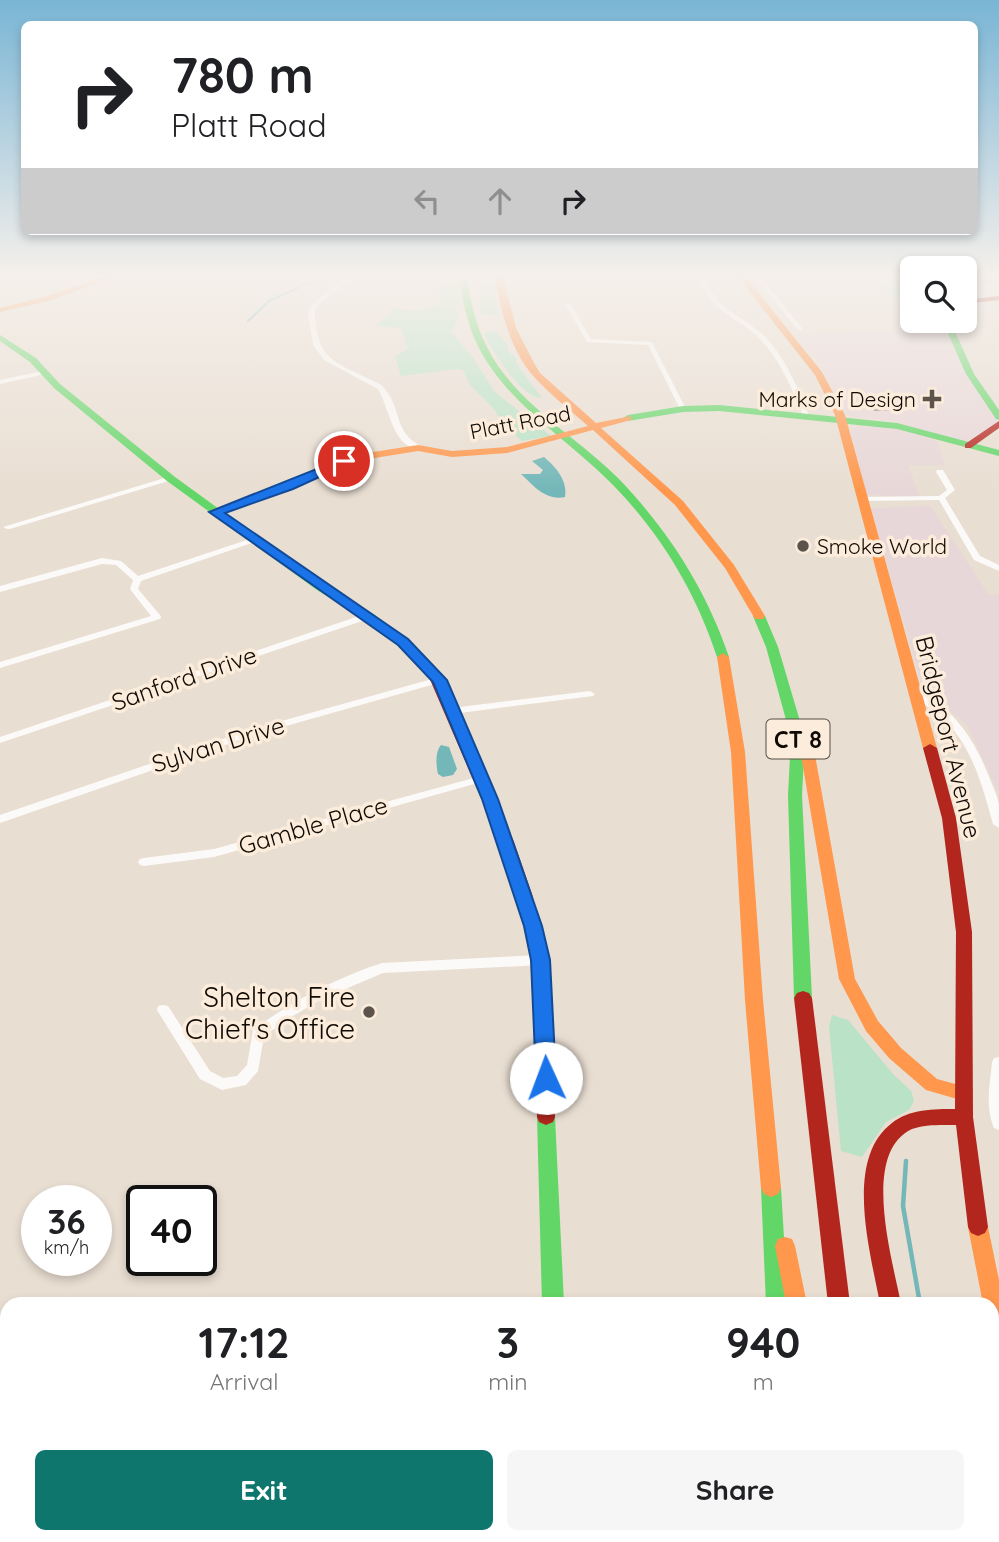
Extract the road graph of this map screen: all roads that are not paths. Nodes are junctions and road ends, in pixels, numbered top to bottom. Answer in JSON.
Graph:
{"nodes":[{"id":1,"x":15,"y":348,"type":"edge"},
{"id":2,"x":317,"y":348,"type":"edge"},
{"id":3,"x":481,"y":348,"type":"edge"},
{"id":4,"x":518,"y":348,"type":"edge"},
{"id":5,"x":652,"y":348,"type":"edge"},
{"id":6,"x":769,"y":348,"type":"edge"},
{"id":7,"x":798,"y":348,"type":"edge"},
{"id":8,"x":958,"y":348,"type":"edge"},
{"id":9,"x":43,"y":373,"type":"junction"},
{"id":10,"x":0,"y":382,"type":"edge"},
{"id":11,"x":683,"y":409,"type":"junction"},
{"id":12,"x":999,"y":417,"type":"edge"},
{"id":13,"x":807,"y":418,"type":"junction"},
{"id":14,"x":841,"y":422,"type":"junction"},
{"id":15,"x":999,"y":424,"type":"edge"},
{"id":16,"x":968,"y":446,"type":"junction"},
{"id":17,"x":418,"y":448,"type":"junction"},
{"id":18,"x":999,"y":453,"type":"edge"},
{"id":19,"x":940,"y":472,"type":"dead end"},
{"id":20,"x":171,"y":479,"type":"junction"},
{"id":21,"x":942,"y":501,"type":"junction"},
{"id":22,"x":862,"y":502,"type":"junction"},
{"id":23,"x":215,"y":512,"type":"junction"},
{"id":24,"x":7,"y":527,"type":"dead end"},
{"id":25,"x":256,"y":540,"type":"junction"},
{"id":26,"x":999,"y":568,"type":"edge"},
{"id":27,"x":137,"y":579,"type":"junction"},
{"id":28,"x":0,"y":589,"type":"edge"},
{"id":29,"x":368,"y":616,"type":"junction"},
{"id":30,"x":0,"y":665,"type":"edge"},
{"id":31,"x":439,"y":680,"type":"junction"},
{"id":32,"x":590,"y":694,"type":"dead end"},
{"id":33,"x":916,"y":696,"type":"junction"},
{"id":34,"x":452,"y":711,"type":"junction"},
{"id":35,"x":798,"y":738,"type":"junction"},
{"id":36,"x":0,"y":740,"type":"edge"},
{"id":37,"x":481,"y":779,"type":"junction"},
{"id":38,"x":997,"y":806,"type":"edge"},
{"id":39,"x":0,"y":819,"type":"edge"},
{"id":40,"x":999,"y":824,"type":"edge"},
{"id":41,"x":144,"y":862,"type":"dead end"},
{"id":42,"x":540,"y":960,"type":"junction"},
{"id":43,"x":163,"y":1010,"type":"dead end"},
{"id":44,"x":999,"y":1062,"type":"edge"},
{"id":45,"x":964,"y":1093,"type":"junction"},
{"id":46,"x":964,"y":1117,"type":"junction"},
{"id":47,"x":999,"y":1124,"type":"edge"},
{"id":48,"x":766,"y":1141,"type":"junction"},
{"id":49,"x":553,"y":1297,"type":"edge"},
{"id":50,"x":777,"y":1297,"type":"edge"},
{"id":51,"x":796,"y":1297,"type":"edge"},
{"id":52,"x":838,"y":1297,"type":"edge"},
{"id":53,"x":890,"y":1297,"type":"edge"},
{"id":54,"x":992,"y":1297,"type":"edge"}],
"edges":[{"from":1,"to":9,"type":"main road"},
{"from":2,"to":17,"type":"street"},
{"from":3,"to":48,"type":"main road","number":"CT 8"},
{"from":4,"to":35,"type":"main road","number":"CT 8"},
{"from":5,"to":11,"type":"street"},
{"from":6,"to":13,"type":"street"},
{"from":7,"to":14,"type":"main road","name":"Bridgeport Avenue"},
{"from":8,"to":12,"type":"main road"},
{"from":9,"to":10,"type":"street"},
{"from":9,"to":20,"type":"main road"},
{"from":11,"to":13,"type":"main road","name":"Platt Road"},
{"from":11,"to":17,"type":"main road","name":"Platt Road"},
{"from":13,"to":14,"type":"main road","name":"Platt Road"},
{"from":14,"to":16,"type":"main road","name":"Platt Road"},
{"from":14,"to":22,"type":"main road","name":"Bridgeport Avenue"},
{"from":15,"to":16,"type":"main road"},
{"from":16,"to":18,"type":"main road","name":"Platt Road"},
{"from":17,"to":23,"type":"main road","name":"Platt Road"},
{"from":19,"to":21,"type":"street"},
{"from":20,"to":23,"type":"main road"},
{"from":20,"to":24,"type":"street"},
{"from":21,"to":22,"type":"street"},
{"from":21,"to":26,"type":"street"},
{"from":22,"to":33,"type":"main road","name":"Bridgeport Avenue"},
{"from":23,"to":25,"type":"main road"},
{"from":25,"to":27,"type":"street"},
{"from":25,"to":29,"type":"main road"},
{"from":27,"to":28,"type":"street"},
{"from":27,"to":30,"type":"street"},
{"from":29,"to":31,"type":"main road"},
{"from":29,"to":36,"type":"street","name":"Sanford Drive"},
{"from":31,"to":34,"type":"main road"},
{"from":31,"to":39,"type":"street","name":"Sylvan Drive"},
{"from":32,"to":34,"type":"street"},
{"from":33,"to":38,"type":"street"},
{"from":33,"to":45,"type":"main road","name":"Bridgeport Avenue"},
{"from":34,"to":37,"type":"main road"},
{"from":35,"to":45,"type":"main road"},
{"from":35,"to":52,"type":"main road","number":"CT 8"},
{"from":37,"to":41,"type":"street","name":"Gamble Place"},
{"from":37,"to":42,"type":"main road"},
{"from":38,"to":40,"type":"street"},
{"from":42,"to":43,"type":"street"},
{"from":42,"to":49,"type":"main road"},
{"from":44,"to":47,"type":"street"},
{"from":45,"to":46,"type":"main road","name":"Bridgeport Avenue"},
{"from":46,"to":53,"type":"main road"},
{"from":46,"to":54,"type":"main road","name":"Bridgeport Avenue"},
{"from":48,"to":50,"type":"main road"},
{"from":48,"to":51,"type":"main road","number":"CT 8"}]}
